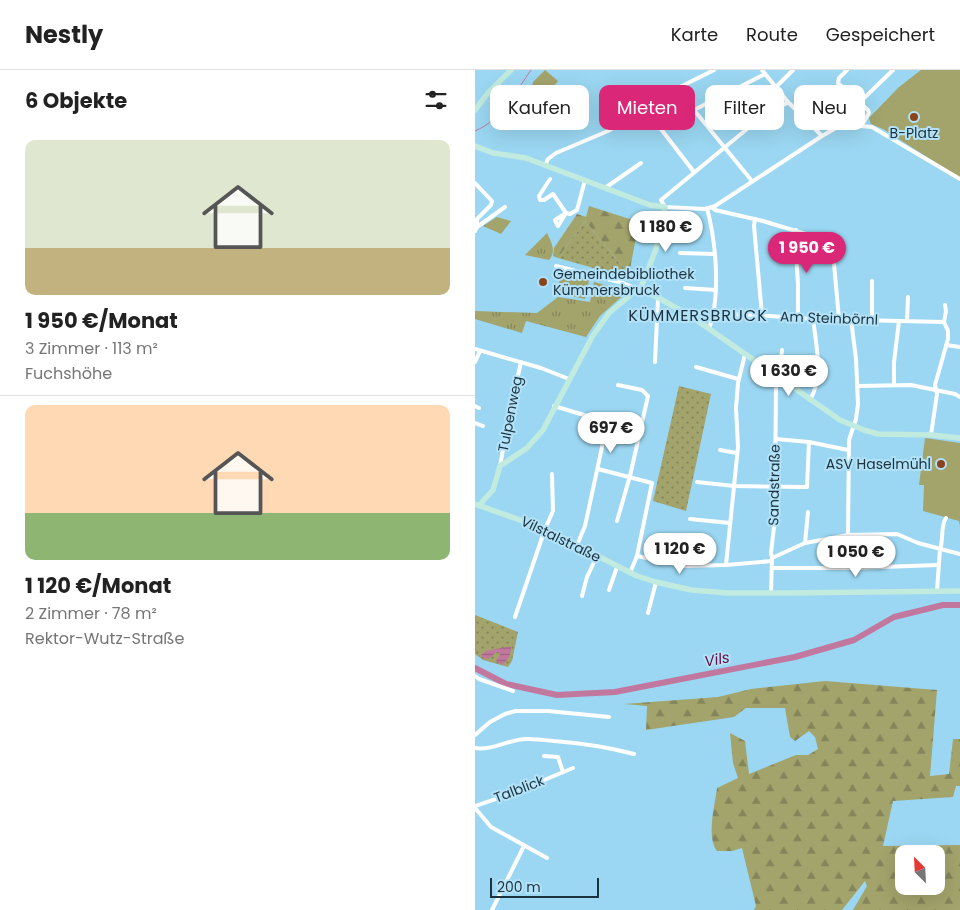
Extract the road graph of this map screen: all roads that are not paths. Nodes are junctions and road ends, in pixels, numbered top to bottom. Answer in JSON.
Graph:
{"nodes":[{"id":1,"x":511,"y":70,"type":"edge"},
{"id":2,"x":714,"y":70,"type":"edge"},
{"id":3,"x":793,"y":70,"type":"edge"},
{"id":4,"x":847,"y":70,"type":"edge"},
{"id":5,"x":893,"y":70,"type":"edge"},
{"id":6,"x":764,"y":72,"type":"edge"},
{"id":7,"x":682,"y":85,"type":"edge"},
{"id":8,"x":774,"y":85,"type":"edge"},
{"id":9,"x":778,"y":85,"type":"edge"},
{"id":10,"x":840,"y":85,"type":"edge"},
{"id":11,"x":865,"y":97,"type":"edge"},
{"id":12,"x":784,"y":98,"type":"edge"},
{"id":13,"x":787,"y":102,"type":"junction"},
{"id":14,"x":695,"y":109,"type":"edge"},
{"id":15,"x":865,"y":109,"type":"edge"},
{"id":16,"x":475,"y":110,"type":"edge"},
{"id":17,"x":695,"y":111,"type":"edge"},
{"id":18,"x":865,"y":120,"type":"edge"},
{"id":19,"x":865,"y":126,"type":"edge"},
{"id":20,"x":610,"y":130,"type":"edge"},
{"id":21,"x":662,"y":130,"type":"edge"},
{"id":22,"x":834,"y":130,"type":"edge"},
{"id":23,"x":822,"y":136,"type":"junction"},
{"id":24,"x":475,"y":146,"type":"edge"},
{"id":25,"x":723,"y":148,"type":"junction"},
{"id":26,"x":641,"y":163,"type":"dead end"},
{"id":27,"x":545,"y":165,"type":"junction"},
{"id":28,"x":694,"y":172,"type":"junction"},
{"id":29,"x":550,"y":179,"type":"dead end"},
{"id":30,"x":960,"y":179,"type":"edge"},
{"id":31,"x":585,"y":180,"type":"junction"},
{"id":32,"x":752,"y":181,"type":"junction"},
{"id":33,"x":476,"y":184,"type":"edge"},
{"id":34,"x":605,"y":188,"type":"junction"},
{"id":35,"x":545,"y":189,"type":"junction"},
{"id":36,"x":553,"y":194,"type":"junction"},
{"id":37,"x":661,"y":200,"type":"junction"},
{"id":38,"x":653,"y":206,"type":"junction"},
{"id":39,"x":505,"y":207,"type":"dead end"},
{"id":40,"x":665,"y":208,"type":"junction"},
{"id":41,"x":709,"y":208,"type":"junction"},
{"id":42,"x":755,"y":219,"type":"junction"},
{"id":43,"x":476,"y":229,"type":"edge"},
{"id":44,"x":796,"y":230,"type":"junction"},
{"id":45,"x":809,"y":235,"type":"dead end"},
{"id":46,"x":680,"y":253,"type":"dead end"},
{"id":47,"x":714,"y":254,"type":"junction"},
{"id":48,"x":834,"y":264,"type":"dead end"},
{"id":49,"x":556,"y":266,"type":"dead end"},
{"id":50,"x":872,"y":281,"type":"dead end"},
{"id":51,"x":685,"y":288,"type":"dead end"},
{"id":52,"x":641,"y":290,"type":"junction"},
{"id":53,"x":716,"y":290,"type":"junction"},
{"id":54,"x":908,"y":297,"type":"dead end"},
{"id":55,"x":658,"y":298,"type":"junction"},
{"id":56,"x":945,"y":305,"type":"dead end"},
{"id":57,"x":714,"y":314,"type":"junction"},
{"id":58,"x":762,"y":315,"type":"junction"},
{"id":59,"x":798,"y":317,"type":"junction"},
{"id":60,"x":813,"y":319,"type":"junction"},
{"id":61,"x":839,"y":319,"type":"junction"},
{"id":62,"x":851,"y":319,"type":"junction"},
{"id":63,"x":872,"y":320,"type":"junction"},
{"id":64,"x":899,"y":321,"type":"junction"},
{"id":65,"x":907,"y":321,"type":"junction"},
{"id":66,"x":944,"y":322,"type":"junction"},
{"id":67,"x":709,"y":329,"type":"junction"},
{"id":68,"x":947,"y":345,"type":"junction"},
{"id":69,"x":960,"y":347,"type":"edge"},
{"id":70,"x":477,"y":350,"type":"edge"},
{"id":71,"x":782,"y":350,"type":"dead end"},
{"id":72,"x":745,"y":354,"type":"junction"},
{"id":73,"x":475,"y":362,"type":"edge"},
{"id":74,"x":521,"y":362,"type":"junction"},
{"id":75,"x":655,"y":362,"type":"dead end"},
{"id":76,"x":696,"y":367,"type":"dead end"},
{"id":77,"x":778,"y":377,"type":"junction"},
{"id":78,"x":569,"y":379,"type":"junction"},
{"id":79,"x":738,"y":379,"type":"junction"},
{"id":80,"x":618,"y":385,"type":"dead end"},
{"id":81,"x":894,"y":385,"type":"junction"},
{"id":82,"x":858,"y":386,"type":"junction"},
{"id":83,"x":936,"y":389,"type":"junction"},
{"id":84,"x":960,"y":398,"type":"edge"},
{"id":85,"x":811,"y":400,"type":"junction"},
{"id":86,"x":554,"y":406,"type":"junction"},
{"id":87,"x":475,"y":423,"type":"edge"},
{"id":88,"x":483,"y":426,"type":"dead end"},
{"id":89,"x":853,"y":426,"type":"junction"},
{"id":90,"x":931,"y":435,"type":"junction"},
{"id":91,"x":775,"y":438,"type":"junction"},
{"id":92,"x":960,"y":438,"type":"edge"},
{"id":93,"x":809,"y":442,"type":"junction"},
{"id":94,"x":720,"y":450,"type":"dead end"},
{"id":95,"x":848,"y":450,"type":"junction"},
{"id":96,"x":737,"y":453,"type":"junction"},
{"id":97,"x":500,"y":466,"type":"junction"},
{"id":98,"x":598,"y":468,"type":"junction"},
{"id":99,"x":552,"y":474,"type":"dead end"},
{"id":100,"x":630,"y":476,"type":"junction"},
{"id":101,"x":697,"y":482,"type":"dead end"},
{"id":102,"x":734,"y":486,"type":"junction"},
{"id":103,"x":775,"y":486,"type":"junction"},
{"id":104,"x":478,"y":505,"type":"edge"},
{"id":105,"x":808,"y":512,"type":"dead end"},
{"id":106,"x":946,"y":518,"type":"dead end"},
{"id":107,"x":689,"y":519,"type":"dead end"},
{"id":108,"x":617,"y":521,"type":"dead end"},
{"id":109,"x":730,"y":523,"type":"junction"},
{"id":110,"x":545,"y":529,"type":"junction"},
{"id":111,"x":848,"y":535,"type":"junction"},
{"id":112,"x":805,"y":543,"type":"junction"},
{"id":113,"x":577,"y":545,"type":"junction"},
{"id":114,"x":939,"y":549,"type":"junction"},
{"id":115,"x":960,"y":554,"type":"edge"},
{"id":116,"x":597,"y":556,"type":"junction"},
{"id":117,"x":637,"y":556,"type":"junction"},
{"id":118,"x":772,"y":560,"type":"junction"},
{"id":119,"x":725,"y":565,"type":"junction"},
{"id":120,"x":939,"y":565,"type":"junction"},
{"id":121,"x":617,"y":567,"type":"junction"},
{"id":122,"x":772,"y":568,"type":"junction"},
{"id":123,"x":630,"y":573,"type":"junction"},
{"id":124,"x":656,"y":582,"type":"junction"},
{"id":125,"x":609,"y":590,"type":"dead end"},
{"id":126,"x":937,"y":591,"type":"junction"},
{"id":127,"x":960,"y":591,"type":"edge"},
{"id":128,"x":771,"y":593,"type":"junction"},
{"id":129,"x":582,"y":596,"type":"dead end"},
{"id":130,"x":648,"y":613,"type":"dead end"},
{"id":131,"x":515,"y":617,"type":"dead end"},
{"id":132,"x":475,"y":676,"type":"edge"},
{"id":133,"x":513,"y":691,"type":"dead end"},
{"id":134,"x":609,"y":717,"type":"dead end"},
{"id":135,"x":475,"y":735,"type":"edge"},
{"id":136,"x":475,"y":748,"type":"edge"},
{"id":137,"x":633,"y":754,"type":"dead end"},
{"id":138,"x":544,"y":756,"type":"dead end"},
{"id":139,"x":573,"y":768,"type":"dead end"},
{"id":140,"x":563,"y":772,"type":"junction"},
{"id":141,"x":475,"y":808,"type":"edge"},
{"id":142,"x":524,"y":846,"type":"junction"},
{"id":143,"x":547,"y":858,"type":"dead end"},
{"id":144,"x":492,"y":910,"type":"edge"}],
"edges":[{"from":1,"to":16,"type":"street"},
{"from":2,"to":7,"type":"street"},
{"from":3,"to":9,"type":"street"},
{"from":4,"to":10,"type":"street"},
{"from":5,"to":11,"type":"street"},
{"from":6,"to":8,"type":"street"},
{"from":6,"to":14,"type":"street"},
{"from":12,"to":13,"type":"street"},
{"from":13,"to":23,"type":"street"},
{"from":13,"to":25,"type":"street"},
{"from":15,"to":18,"type":"street"},
{"from":17,"to":25,"type":"street"},
{"from":19,"to":30,"type":"street"},
{"from":20,"to":27,"type":"street"},
{"from":21,"to":28,"type":"street"},
{"from":22,"to":23,"type":"street"},
{"from":23,"to":32,"type":"street"},
{"from":24,"to":27,"type":"street"},
{"from":25,"to":28,"type":"street"},
{"from":25,"to":32,"type":"street"},
{"from":26,"to":34,"type":"street"},
{"from":27,"to":31,"type":"street"},
{"from":28,"to":37,"type":"street"},
{"from":29,"to":35,"type":"street"},
{"from":31,"to":34,"type":"street"},
{"from":31,"to":36,"type":"street"},
{"from":32,"to":41,"type":"street"},
{"from":33,"to":43,"type":"street"},
{"from":34,"to":38,"type":"street"},
{"from":35,"to":36,"type":"street"},
{"from":35,"to":36,"type":"street"},
{"from":37,"to":38,"type":"street"},
{"from":37,"to":40,"type":"street"},
{"from":38,"to":40,"type":"street"},
{"from":39,"to":43,"type":"street"},
{"from":40,"to":41,"type":"street"},
{"from":40,"to":52,"type":"street"},
{"from":41,"to":42,"type":"street"},
{"from":41,"to":47,"type":"street"},
{"from":42,"to":44,"type":"street"},
{"from":42,"to":58,"type":"street"},
{"from":44,"to":45,"type":"street"},
{"from":44,"to":59,"type":"street"},
{"from":46,"to":47,"type":"street"},
{"from":47,"to":53,"type":"street"},
{"from":48,"to":61,"type":"street"},
{"from":49,"to":52,"type":"street"},
{"from":50,"to":63,"type":"street"},
{"from":51,"to":53,"type":"street"},
{"from":52,"to":55,"type":"street"},
{"from":52,"to":78,"type":"street"},
{"from":53,"to":57,"type":"street"},
{"from":54,"to":65,"type":"street"},
{"from":55,"to":67,"type":"street"},
{"from":55,"to":75,"type":"street"},
{"from":56,"to":66,"type":"street"},
{"from":57,"to":58,"type":"street","name":"Am Steinbörnl"},
{"from":57,"to":67,"type":"street"},
{"from":58,"to":59,"type":"street","name":"Am Steinbörnl"},
{"from":59,"to":60,"type":"street","name":"Am Steinbörnl"},
{"from":60,"to":61,"type":"street","name":"Am Steinbörnl"},
{"from":60,"to":85,"type":"street"},
{"from":61,"to":62,"type":"street","name":"Am Steinbörnl"},
{"from":62,"to":63,"type":"street","name":"Am Steinbörnl"},
{"from":62,"to":82,"type":"street"},
{"from":63,"to":64,"type":"street","name":"Am Steinbörnl"},
{"from":64,"to":65,"type":"street","name":"Am Steinbörnl"},
{"from":64,"to":81,"type":"street"},
{"from":65,"to":66,"type":"street","name":"Am Steinbörnl"},
{"from":66,"to":68,"type":"street"},
{"from":67,"to":72,"type":"street"},
{"from":68,"to":69,"type":"street"},
{"from":68,"to":83,"type":"street"},
{"from":70,"to":73,"type":"street"},
{"from":70,"to":74,"type":"street"},
{"from":71,"to":77,"type":"street","name":"Sandstraße"},
{"from":72,"to":77,"type":"street"},
{"from":72,"to":79,"type":"street"},
{"from":74,"to":78,"type":"street"},
{"from":74,"to":97,"type":"street","name":"Tulpenweg"},
{"from":76,"to":79,"type":"street"},
{"from":77,"to":85,"type":"street"},
{"from":77,"to":91,"type":"street","name":"Sandstraße"},
{"from":78,"to":86,"type":"street"},
{"from":79,"to":96,"type":"street"},
{"from":80,"to":100,"type":"street"},
{"from":81,"to":82,"type":"street"},
{"from":81,"to":83,"type":"street"},
{"from":82,"to":89,"type":"street"},
{"from":83,"to":84,"type":"street"},
{"from":83,"to":90,"type":"street"},
{"from":85,"to":89,"type":"street"},
{"from":86,"to":97,"type":"street"},
{"from":86,"to":98,"type":"street"},
{"from":87,"to":88,"type":"street"},
{"from":89,"to":90,"type":"street"},
{"from":89,"to":95,"type":"street"},
{"from":90,"to":92,"type":"street"},
{"from":91,"to":93,"type":"street"},
{"from":91,"to":103,"type":"street","name":"Sandstraße"},
{"from":93,"to":95,"type":"street"},
{"from":93,"to":103,"type":"street"},
{"from":94,"to":96,"type":"street"},
{"from":95,"to":111,"type":"street"},
{"from":96,"to":102,"type":"street"},
{"from":97,"to":104,"type":"street"},
{"from":98,"to":100,"type":"street"},
{"from":98,"to":113,"type":"street"},
{"from":99,"to":110,"type":"street"},
{"from":100,"to":108,"type":"street"},
{"from":100,"to":117,"type":"street"},
{"from":101,"to":102,"type":"street"},
{"from":102,"to":103,"type":"street"},
{"from":102,"to":109,"type":"street"},
{"from":103,"to":118,"type":"street","name":"Sandstraße"},
{"from":104,"to":110,"type":"street","name":"Vilstalstraße"},
{"from":105,"to":112,"type":"street"},
{"from":106,"to":114,"type":"street"},
{"from":107,"to":109,"type":"street"},
{"from":109,"to":119,"type":"street"},
{"from":110,"to":113,"type":"street","name":"Vilstalstraße"},
{"from":110,"to":131,"type":"street"},
{"from":111,"to":112,"type":"street"},
{"from":111,"to":114,"type":"street"},
{"from":112,"to":118,"type":"street"},
{"from":113,"to":116,"type":"street","name":"Vilstalstraße"},
{"from":114,"to":115,"type":"street"},
{"from":114,"to":120,"type":"street"},
{"from":116,"to":121,"type":"street","name":"Vilstalstraße"},
{"from":116,"to":129,"type":"street"},
{"from":117,"to":119,"type":"street"},
{"from":117,"to":123,"type":"street"},
{"from":118,"to":119,"type":"street"},
{"from":118,"to":122,"type":"street","name":"Sandstraße"},
{"from":120,"to":122,"type":"street"},
{"from":120,"to":126,"type":"street"},
{"from":121,"to":123,"type":"street","name":"Vilstalstraße"},
{"from":121,"to":125,"type":"street","name":"Vilstalstraße"},
{"from":122,"to":128,"type":"street","name":"Sandstraße"},
{"from":123,"to":124,"type":"street","name":"Vilstalstraße"},
{"from":124,"to":128,"type":"street","name":"Vilstalstraße"},
{"from":124,"to":130,"type":"street"},
{"from":126,"to":127,"type":"street","name":"Vilstalstraße"},
{"from":126,"to":128,"type":"street","name":"Vilstalstraße"},
{"from":132,"to":133,"type":"street"},
{"from":134,"to":135,"type":"street"},
{"from":136,"to":137,"type":"street"},
{"from":138,"to":140,"type":"street","name":"Talblick"},
{"from":139,"to":140,"type":"street","name":"Talblick"},
{"from":140,"to":141,"type":"street","name":"Talblick"},
{"from":141,"to":142,"type":"street"},
{"from":142,"to":143,"type":"street"},
{"from":142,"to":144,"type":"street"}]}
